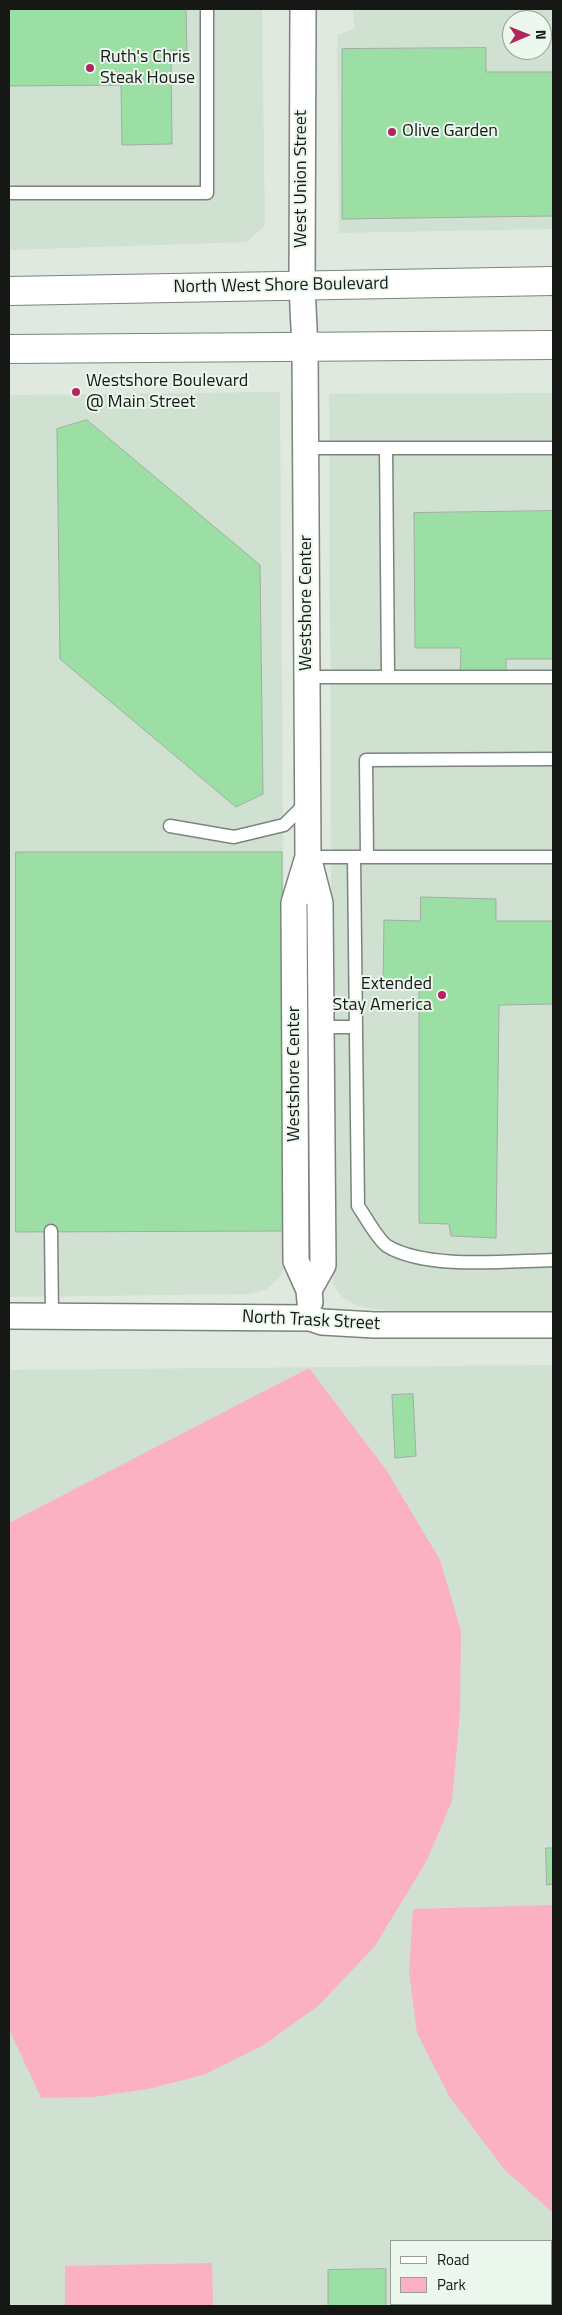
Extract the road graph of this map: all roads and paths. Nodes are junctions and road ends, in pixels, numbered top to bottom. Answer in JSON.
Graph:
{"nodes":[{"id":1,"x":206,"y":9,"type":"edge"},
{"id":2,"x":303,"y":9,"type":"edge"},
{"id":3,"x":9,"y":194,"type":"edge"},
{"id":4,"x":553,"y":281,"type":"edge"},
{"id":5,"x":302,"y":286,"type":"junction"},
{"id":6,"x":9,"y":291,"type":"edge"},
{"id":7,"x":553,"y":345,"type":"edge"},
{"id":8,"x":305,"y":349,"type":"junction"},
{"id":9,"x":9,"y":350,"type":"edge"},
{"id":10,"x":306,"y":448,"type":"junction"},
{"id":11,"x":386,"y":448,"type":"junction"},
{"id":12,"x":553,"y":448,"type":"edge"},
{"id":13,"x":307,"y":677,"type":"junction"},
{"id":14,"x":388,"y":677,"type":"junction"},
{"id":15,"x":553,"y":677,"type":"edge"},
{"id":16,"x":553,"y":759,"type":"edge"},
{"id":17,"x":308,"y":802,"type":"junction"},
{"id":18,"x":170,"y":826,"type":"dead end"},
{"id":19,"x":308,"y":857,"type":"junction"},
{"id":20,"x":360,"y":857,"type":"junction"},
{"id":21,"x":553,"y":858,"type":"edge"},
{"id":22,"x":295,"y":1027,"type":"junction"},
{"id":23,"x":321,"y":1027,"type":"junction"},
{"id":24,"x":356,"y":1027,"type":"junction"},
{"id":25,"x":51,"y":1232,"type":"dead end"},
{"id":26,"x":553,"y":1260,"type":"edge"},
{"id":27,"x":309,"y":1290,"type":"junction"},
{"id":28,"x":9,"y":1316,"type":"edge"},
{"id":29,"x":52,"y":1316,"type":"junction"},
{"id":30,"x":310,"y":1318,"type":"junction"},
{"id":31,"x":553,"y":1325,"type":"edge"}],
"edges":[{"from":1,"to":3,"type":"lane"},
{"from":2,"to":5,"type":"street","name":"West Union Street"},
{"from":4,"to":5,"type":"main road","name":"North West Shore Boulevard"},
{"from":5,"to":6,"type":"main road","name":"North West Shore Boulevard"},
{"from":5,"to":8,"type":"street","name":"West Union Street"},
{"from":7,"to":8,"type":"main road"},
{"from":8,"to":9,"type":"main road"},
{"from":8,"to":10,"type":"street","name":"Westshore Center"},
{"from":10,"to":11,"type":"lane"},
{"from":10,"to":13,"type":"street","name":"Westshore Center"},
{"from":11,"to":12,"type":"lane"},
{"from":11,"to":14,"type":"lane"},
{"from":13,"to":14,"type":"lane"},
{"from":13,"to":17,"type":"street","name":"Westshore Center"},
{"from":14,"to":15,"type":"lane"},
{"from":16,"to":20,"type":"lane"},
{"from":17,"to":18,"type":"lane"},
{"from":17,"to":19,"type":"street","name":"Westshore Center"},
{"from":19,"to":20,"type":"lane"},
{"from":19,"to":22,"type":"street","name":"Westshore Center"},
{"from":19,"to":23,"type":"street","name":"Westshore Center"},
{"from":20,"to":21,"type":"lane"},
{"from":20,"to":24,"type":"lane"},
{"from":22,"to":23,"type":"street"},
{"from":22,"to":27,"type":"street","name":"Westshore Center"},
{"from":23,"to":24,"type":"lane"},
{"from":23,"to":27,"type":"street","name":"Westshore Center"},
{"from":24,"to":26,"type":"lane"},
{"from":25,"to":29,"type":"lane"},
{"from":27,"to":30,"type":"street","name":"Westshore Center"},
{"from":28,"to":29,"type":"street","name":"North Trask Street"},
{"from":29,"to":30,"type":"street","name":"North Trask Street"},
{"from":30,"to":31,"type":"street","name":"North Trask Street"}]}
